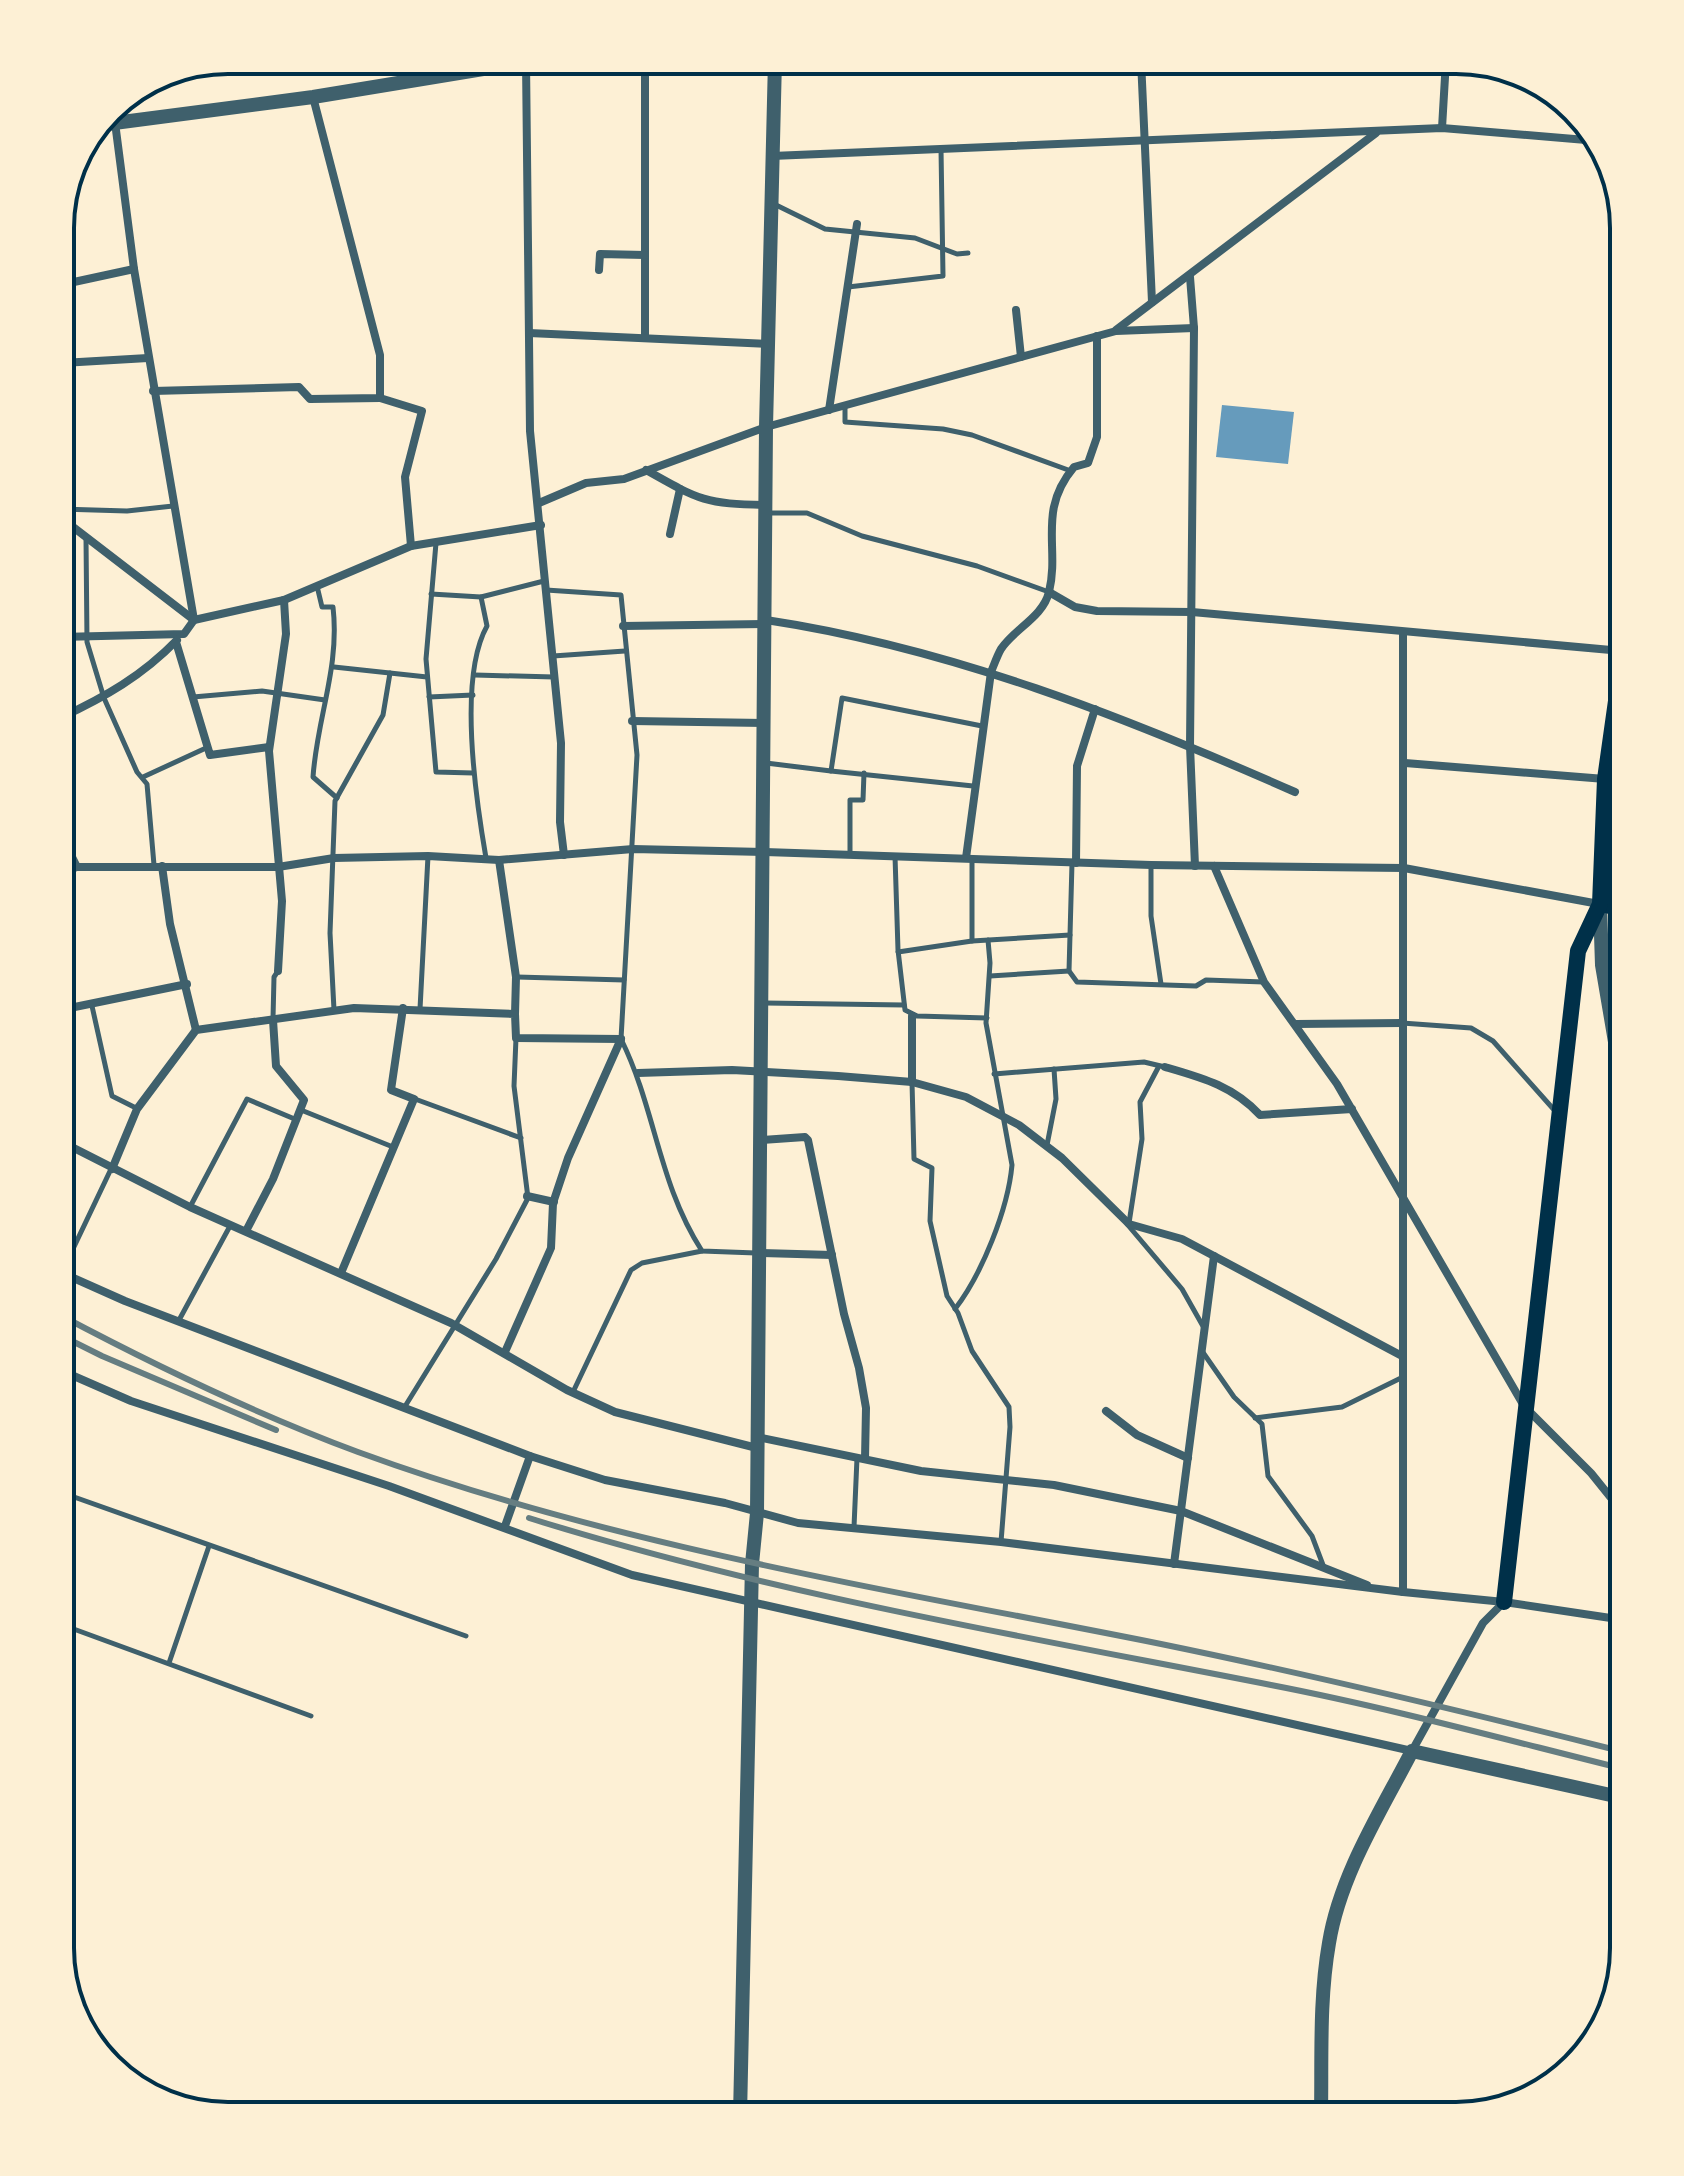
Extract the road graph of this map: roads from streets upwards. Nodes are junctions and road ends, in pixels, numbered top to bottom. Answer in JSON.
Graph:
{"nodes":[{"id":1,"x":449,"y":74,"type":"edge"},
{"id":2,"x":526,"y":74,"type":"edge"},
{"id":3,"x":645,"y":74,"type":"edge"},
{"id":4,"x":775,"y":74,"type":"edge"},
{"id":5,"x":1142,"y":74,"type":"edge"},
{"id":6,"x":1445,"y":74,"type":"edge"},
{"id":7,"x":313,"y":97,"type":"junction"},
{"id":8,"x":115,"y":123,"type":"joint"},
{"id":9,"x":1442,"y":128,"type":"junction"},
{"id":10,"x":1376,"y":133,"type":"junction"},
{"id":11,"x":1145,"y":138,"type":"junction"},
{"id":12,"x":1582,"y":140,"type":"edge"},
{"id":13,"x":772,"y":156,"type":"junction"},
{"id":14,"x":857,"y":229,"type":"road end"},
{"id":15,"x":645,"y":255,"type":"junction"},
{"id":16,"x":134,"y":269,"type":"junction"},
{"id":17,"x":599,"y":270,"type":"dead end"},
{"id":18,"x":1190,"y":277,"type":"junction"},
{"id":19,"x":74,"y":282,"type":"edge"},
{"id":20,"x":1152,"y":302,"type":"junction"},
{"id":21,"x":1016,"y":310,"type":"dead end"},
{"id":22,"x":1194,"y":328,"type":"junction"},
{"id":23,"x":1116,"y":331,"type":"junction"},
{"id":24,"x":529,"y":333,"type":"junction"},
{"id":25,"x":1097,"y":336,"type":"junction"},
{"id":26,"x":645,"y":338,"type":"junction"},
{"id":27,"x":767,"y":344,"type":"junction"},
{"id":28,"x":1021,"y":357,"type":"junction"},
{"id":29,"x":148,"y":358,"type":"junction"},
{"id":30,"x":74,"y":362,"type":"edge"},
{"id":31,"x":153,"y":391,"type":"junction"},
{"id":32,"x":380,"y":398,"type":"junction"},
{"id":33,"x":829,"y":410,"type":"junction"},
{"id":34,"x":766,"y":427,"type":"junction"},
{"id":35,"x":646,"y":470,"type":"junction"},
{"id":36,"x":680,"y":489,"type":"junction"},
{"id":37,"x":539,"y":503,"type":"junction"},
{"id":38,"x":766,"y":509,"type":"junction"},
{"id":39,"x":541,"y":525,"type":"junction"},
{"id":40,"x":74,"y":528,"type":"edge"},
{"id":41,"x":670,"y":534,"type":"dead end"},
{"id":42,"x":411,"y":546,"type":"junction"},
{"id":43,"x":1049,"y":592,"type":"junction"},
{"id":44,"x":284,"y":600,"type":"junction"},
{"id":45,"x":1192,"y":612,"type":"junction"},
{"id":46,"x":194,"y":620,"type":"junction"},
{"id":47,"x":766,"y":622,"type":"junction"},
{"id":48,"x":623,"y":626,"type":"road end"},
{"id":49,"x":1403,"y":633,"type":"junction"},
{"id":50,"x":184,"y":634,"type":"junction"},
{"id":51,"x":74,"y":637,"type":"edge"},
{"id":52,"x":176,"y":642,"type":"junction"},
{"id":53,"x":1610,"y":650,"type":"edge"},
{"id":54,"x":991,"y":672,"type":"junction"},
{"id":55,"x":1095,"y":709,"type":"junction"},
{"id":56,"x":74,"y":712,"type":"edge"},
{"id":57,"x":632,"y":721,"type":"road end"},
{"id":58,"x":765,"y":723,"type":"junction"},
{"id":59,"x":1610,"y":743,"type":"edge"},
{"id":60,"x":1190,"y":746,"type":"junction"},
{"id":61,"x":269,"y":747,"type":"junction"},
{"id":62,"x":1405,"y":763,"type":"junction"},
{"id":63,"x":1605,"y":779,"type":"junction"},
{"id":64,"x":1295,"y":792,"type":"dead end"},
{"id":65,"x":765,"y":852,"type":"junction"},
{"id":66,"x":564,"y":855,"type":"junction"},
{"id":67,"x":969,"y":858,"type":"junction"},
{"id":68,"x":499,"y":860,"type":"junction"},
{"id":69,"x":74,"y":861,"type":"edge"},
{"id":70,"x":1074,"y":863,"type":"junction"},
{"id":71,"x":158,"y":866,"type":"junction"},
{"id":72,"x":1195,"y":866,"type":"junction"},
{"id":73,"x":1214,"y":866,"type":"junction"},
{"id":74,"x":77,"y":867,"type":"junction"},
{"id":75,"x":278,"y":867,"type":"junction"},
{"id":76,"x":74,"y":868,"type":"edge"},
{"id":77,"x":1404,"y":868,"type":"junction"},
{"id":78,"x":1600,"y":904,"type":"junction"},
{"id":79,"x":1610,"y":906,"type":"edge"},
{"id":80,"x":278,"y":971,"type":"road end"},
{"id":81,"x":187,"y":984,"type":"junction"},
{"id":82,"x":74,"y":1008,"type":"edge"},
{"id":83,"x":403,"y":1008,"type":"junction"},
{"id":84,"x":1610,"y":1012,"type":"edge"},
{"id":85,"x":515,"y":1014,"type":"junction"},
{"id":86,"x":912,"y":1016,"type":"road end"},
{"id":87,"x":273,"y":1020,"type":"junction"},
{"id":88,"x":1402,"y":1023,"type":"junction"},
{"id":89,"x":1296,"y":1024,"type":"junction"},
{"id":90,"x":196,"y":1030,"type":"junction"},
{"id":91,"x":1162,"y":1066,"type":"road end"},
{"id":92,"x":638,"y":1073,"type":"road end"},
{"id":93,"x":761,"y":1074,"type":"junction"},
{"id":94,"x":912,"y":1082,"type":"junction"},
{"id":95,"x":1352,"y":1109,"type":"junction"},
{"id":96,"x":761,"y":1140,"type":"junction"},
{"id":97,"x":74,"y":1149,"type":"edge"},
{"id":98,"x":112,"y":1169,"type":"junction"},
{"id":99,"x":1401,"y":1193,"type":"junction"},
{"id":100,"x":527,"y":1196,"type":"road end"},
{"id":101,"x":554,"y":1202,"type":"junction"},
{"id":102,"x":246,"y":1231,"type":"junction"},
{"id":103,"x":759,"y":1253,"type":"junction"},
{"id":104,"x":832,"y":1255,"type":"junction"},
{"id":105,"x":1214,"y":1256,"type":"junction"},
{"id":106,"x":341,"y":1273,"type":"junction"},
{"id":107,"x":74,"y":1278,"type":"edge"},
{"id":108,"x":505,"y":1352,"type":"junction"},
{"id":109,"x":1402,"y":1356,"type":"junction"},
{"id":110,"x":74,"y":1376,"type":"edge"},
{"id":111,"x":1524,"y":1406,"type":"junction"},
{"id":112,"x":1106,"y":1411,"type":"dead end"},
{"id":113,"x":757,"y":1443,"type":"junction"},
{"id":114,"x":530,"y":1456,"type":"junction"},
{"id":115,"x":861,"y":1458,"type":"junction"},
{"id":116,"x":1188,"y":1458,"type":"junction"},
{"id":117,"x":1610,"y":1497,"type":"edge"},
{"id":118,"x":1181,"y":1511,"type":"junction"},
{"id":119,"x":757,"y":1513,"type":"junction"},
{"id":120,"x":505,"y":1526,"type":"junction"},
{"id":121,"x":1174,"y":1564,"type":"junction"},
{"id":122,"x":1374,"y":1589,"type":"junction"},
{"id":123,"x":1403,"y":1592,"type":"junction"},
{"id":124,"x":1504,"y":1602,"type":"junction"},
{"id":125,"x":753,"y":1605,"type":"junction"},
{"id":126,"x":1610,"y":1618,"type":"edge"},
{"id":127,"x":1412,"y":1751,"type":"junction"},
{"id":128,"x":1610,"y":1795,"type":"edge"},
{"id":129,"x":740,"y":2102,"type":"edge"},
{"id":130,"x":1321,"y":2102,"type":"edge"}],
"edges":[{"from":1,"to":7,"type":"street"},
{"from":2,"to":24,"type":"street"},
{"from":3,"to":15,"type":"street"},
{"from":4,"to":13,"type":"street"},
{"from":5,"to":11,"type":"street"},
{"from":6,"to":9,"type":"street"},
{"from":7,"to":8,"type":"street"},
{"from":7,"to":32,"type":"street"},
{"from":8,"to":16,"type":"street"},
{"from":9,"to":10,"type":"street"},
{"from":9,"to":12,"type":"street"},
{"from":10,"to":11,"type":"street"},
{"from":10,"to":18,"type":"street"},
{"from":11,"to":13,"type":"street"},
{"from":11,"to":20,"type":"street"},
{"from":13,"to":27,"type":"street"},
{"from":14,"to":33,"type":"street"},
{"from":15,"to":17,"type":"street"},
{"from":15,"to":26,"type":"street"},
{"from":16,"to":19,"type":"street"},
{"from":16,"to":29,"type":"street"},
{"from":18,"to":20,"type":"street"},
{"from":18,"to":22,"type":"street"},
{"from":20,"to":23,"type":"street"},
{"from":21,"to":28,"type":"street"},
{"from":22,"to":23,"type":"street"},
{"from":22,"to":45,"type":"street"},
{"from":23,"to":25,"type":"street"},
{"from":24,"to":26,"type":"street"},
{"from":24,"to":37,"type":"street"},
{"from":25,"to":28,"type":"street"},
{"from":25,"to":43,"type":"street"},
{"from":26,"to":27,"type":"street"},
{"from":27,"to":34,"type":"street"},
{"from":28,"to":33,"type":"street"},
{"from":29,"to":30,"type":"street"},
{"from":29,"to":31,"type":"street"},
{"from":31,"to":32,"type":"street"},
{"from":31,"to":46,"type":"street"},
{"from":32,"to":42,"type":"street"},
{"from":33,"to":34,"type":"street"},
{"from":34,"to":35,"type":"street"},
{"from":34,"to":38,"type":"street"},
{"from":35,"to":36,"type":"street"},
{"from":35,"to":37,"type":"street"},
{"from":36,"to":38,"type":"street"},
{"from":36,"to":41,"type":"street"},
{"from":37,"to":39,"type":"street"},
{"from":38,"to":47,"type":"street"},
{"from":39,"to":42,"type":"street"},
{"from":39,"to":66,"type":"street"},
{"from":40,"to":46,"type":"street"},
{"from":42,"to":44,"type":"street"},
{"from":43,"to":45,"type":"street"},
{"from":43,"to":54,"type":"street"},
{"from":44,"to":46,"type":"street"},
{"from":44,"to":61,"type":"street"},
{"from":45,"to":49,"type":"street"},
{"from":45,"to":60,"type":"street"},
{"from":46,"to":50,"type":"street"},
{"from":47,"to":48,"type":"street"},
{"from":47,"to":54,"type":"street"},
{"from":47,"to":58,"type":"street"},
{"from":49,"to":53,"type":"street"},
{"from":49,"to":62,"type":"street"},
{"from":50,"to":51,"type":"street"},
{"from":50,"to":52,"type":"street"},
{"from":52,"to":56,"type":"street"},
{"from":52,"to":61,"type":"street"},
{"from":54,"to":55,"type":"street"},
{"from":54,"to":67,"type":"street"},
{"from":55,"to":60,"type":"street"},
{"from":55,"to":70,"type":"street"},
{"from":57,"to":58,"type":"street"},
{"from":58,"to":65,"type":"street"},
{"from":59,"to":63,"type":"main road"},
{"from":60,"to":64,"type":"street"},
{"from":60,"to":72,"type":"street"},
{"from":61,"to":75,"type":"street"},
{"from":62,"to":63,"type":"street"},
{"from":62,"to":77,"type":"street"},
{"from":63,"to":78,"type":"main road"},
{"from":65,"to":66,"type":"street"},
{"from":65,"to":67,"type":"street"},
{"from":65,"to":93,"type":"street"},
{"from":66,"to":68,"type":"street"},
{"from":67,"to":70,"type":"street"},
{"from":68,"to":75,"type":"street"},
{"from":68,"to":85,"type":"street"},
{"from":69,"to":74,"type":"street"},
{"from":70,"to":72,"type":"street"},
{"from":71,"to":74,"type":"street"},
{"from":71,"to":75,"type":"street"},
{"from":71,"to":81,"type":"street"},
{"from":72,"to":73,"type":"street"},
{"from":73,"to":77,"type":"street"},
{"from":73,"to":89,"type":"street"},
{"from":74,"to":76,"type":"street"},
{"from":75,"to":80,"type":"street"},
{"from":77,"to":78,"type":"street"},
{"from":77,"to":88,"type":"street"},
{"from":78,"to":79,"type":"main road"},
{"from":78,"to":84,"type":"street"},
{"from":78,"to":111,"type":"main road"},
{"from":81,"to":82,"type":"street"},
{"from":81,"to":90,"type":"street"},
{"from":83,"to":85,"type":"street"},
{"from":83,"to":87,"type":"street"},
{"from":83,"to":106,"type":"street"},
{"from":85,"to":101,"type":"street"},
{"from":86,"to":94,"type":"street"},
{"from":87,"to":90,"type":"street"},
{"from":87,"to":102,"type":"street"},
{"from":88,"to":89,"type":"street"},
{"from":88,"to":99,"type":"street"},
{"from":89,"to":95,"type":"street"},
{"from":90,"to":98,"type":"street"},
{"from":91,"to":95,"type":"street"},
{"from":92,"to":93,"type":"street"},
{"from":93,"to":94,"type":"street"},
{"from":93,"to":96,"type":"street"},
{"from":94,"to":105,"type":"street"},
{"from":95,"to":99,"type":"street"},
{"from":96,"to":103,"type":"street"},
{"from":96,"to":104,"type":"street"},
{"from":97,"to":98,"type":"street"},
{"from":98,"to":102,"type":"street"},
{"from":99,"to":109,"type":"street"},
{"from":99,"to":111,"type":"street"},
{"from":100,"to":101,"type":"street"},
{"from":101,"to":108,"type":"street"},
{"from":102,"to":106,"type":"street"},
{"from":103,"to":104,"type":"street"},
{"from":103,"to":113,"type":"street"},
{"from":104,"to":115,"type":"street"},
{"from":105,"to":109,"type":"street"},
{"from":105,"to":116,"type":"street"},
{"from":106,"to":108,"type":"street"},
{"from":107,"to":114,"type":"street"},
{"from":108,"to":113,"type":"street"},
{"from":109,"to":123,"type":"street"},
{"from":110,"to":120,"type":"street"},
{"from":111,"to":117,"type":"street"},
{"from":111,"to":124,"type":"main road"},
{"from":112,"to":116,"type":"street"},
{"from":113,"to":115,"type":"street"},
{"from":113,"to":119,"type":"street"},
{"from":114,"to":119,"type":"street"},
{"from":114,"to":120,"type":"street"},
{"from":115,"to":118,"type":"street"},
{"from":116,"to":118,"type":"street"},
{"from":118,"to":121,"type":"street"},
{"from":118,"to":122,"type":"street"},
{"from":119,"to":121,"type":"street"},
{"from":119,"to":125,"type":"street"},
{"from":120,"to":125,"type":"street"},
{"from":121,"to":122,"type":"street"},
{"from":122,"to":123,"type":"street"},
{"from":123,"to":124,"type":"street"},
{"from":124,"to":126,"type":"street"},
{"from":124,"to":127,"type":"street"},
{"from":125,"to":127,"type":"street"},
{"from":125,"to":129,"type":"street"},
{"from":127,"to":128,"type":"street"},
{"from":127,"to":130,"type":"street"}]}
